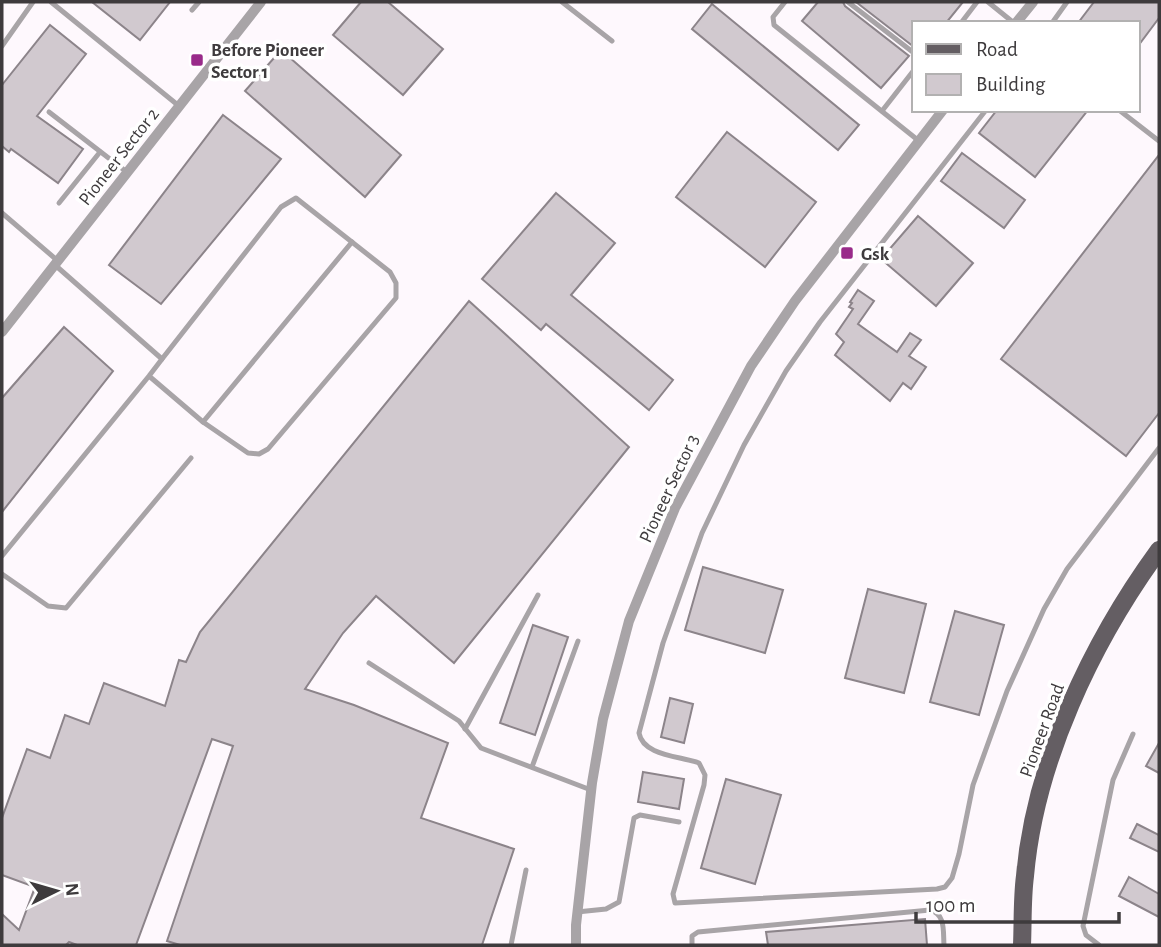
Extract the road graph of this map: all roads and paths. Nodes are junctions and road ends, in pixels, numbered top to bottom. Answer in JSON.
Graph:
{"nodes":[{"id":1,"x":33,"y":2,"type":"edge"},
{"id":2,"x":51,"y":2,"type":"edge"},
{"id":3,"x":199,"y":2,"type":"edge"},
{"id":4,"x":261,"y":2,"type":"edge"},
{"id":5,"x":562,"y":2,"type":"edge"},
{"id":6,"x":785,"y":2,"type":"edge"},
{"id":7,"x":848,"y":2,"type":"edge"},
{"id":8,"x":977,"y":2,"type":"edge"},
{"id":9,"x":988,"y":2,"type":"edge"},
{"id":10,"x":1033,"y":2,"type":"edge"},
{"id":11,"x":1067,"y":2,"type":"edge"},
{"id":12,"x":192,"y":10,"type":"dead end"},
{"id":13,"x":963,"y":21,"type":"edge"},
{"id":14,"x":1012,"y":21,"type":"edge"},
{"id":15,"x":1017,"y":21,"type":"edge"},
{"id":16,"x":1053,"y":21,"type":"edge"},
{"id":17,"x":612,"y":41,"type":"dead end"},
{"id":18,"x":2,"y":46,"type":"edge"},
{"id":19,"x":912,"y":51,"type":"edge"},
{"id":20,"x":912,"y":73,"type":"edge"},
{"id":21,"x":179,"y":107,"type":"junction"},
{"id":22,"x":882,"y":111,"type":"junction"},
{"id":23,"x":50,"y":112,"type":"dead end"},
{"id":24,"x":941,"y":112,"type":"edge"},
{"id":25,"x":984,"y":112,"type":"edge"},
{"id":26,"x":1122,"y":112,"type":"edge"},
{"id":27,"x":919,"y":141,"type":"junction"},
{"id":28,"x":1159,"y":141,"type":"edge"},
{"id":29,"x":100,"y":152,"type":"junction"},
{"id":30,"x":128,"y":173,"type":"junction"},
{"id":31,"x":59,"y":203,"type":"dead end"},
{"id":32,"x":2,"y":213,"type":"edge"},
{"id":33,"x":352,"y":242,"type":"junction"},
{"id":34,"x":56,"y":263,"type":"junction"},
{"id":35,"x":2,"y":332,"type":"edge"},
{"id":36,"x":162,"y":359,"type":"junction"},
{"id":37,"x":149,"y":376,"type":"junction"},
{"id":38,"x":203,"y":422,"type":"junction"},
{"id":39,"x":1159,"y":448,"type":"edge"},
{"id":40,"x":191,"y":458,"type":"dead end"},
{"id":41,"x":1159,"y":550,"type":"edge"},
{"id":42,"x":2,"y":556,"type":"edge"},
{"id":43,"x":2,"y":574,"type":"edge"},
{"id":44,"x":538,"y":595,"type":"dead end"},
{"id":45,"x":578,"y":641,"type":"dead end"},
{"id":46,"x":369,"y":663,"type":"dead end"},
{"id":47,"x":465,"y":729,"type":"junction"},
{"id":48,"x":1133,"y":734,"type":"dead end"},
{"id":49,"x":532,"y":767,"type":"junction"},
{"id":50,"x":591,"y":790,"type":"junction"},
{"id":51,"x":679,"y":822,"type":"dead end"},
{"id":52,"x":526,"y":870,"type":"dead end"},
{"id":53,"x":577,"y":912,"type":"junction"},
{"id":54,"x":511,"y":945,"type":"edge"},
{"id":55,"x":576,"y":945,"type":"edge"},
{"id":56,"x":692,"y":945,"type":"edge"},
{"id":57,"x":944,"y":945,"type":"edge"},
{"id":58,"x":1021,"y":945,"type":"edge"},
{"id":59,"x":1099,"y":945,"type":"edge"}],
"edges":[{"from":1,"to":18,"type":"lane"},
{"from":2,"to":21,"type":"lane"},
{"from":3,"to":12,"type":"lane"},
{"from":4,"to":21,"type":"street","name":"Pioneer Sector 2"},
{"from":5,"to":17,"type":"lane"},
{"from":6,"to":22,"type":"lane"},
{"from":7,"to":19,"type":"lane"},
{"from":8,"to":13,"type":"lane"},
{"from":9,"to":14,"type":"lane"},
{"from":10,"to":15,"type":"street"},
{"from":11,"to":16,"type":"lane"},
{"from":20,"to":22,"type":"lane"},
{"from":21,"to":30,"type":"street","name":"Pioneer Sector 2"},
{"from":22,"to":27,"type":"lane"},
{"from":23,"to":29,"type":"lane"},
{"from":24,"to":27,"type":"street","name":"Pioneer Sector 3"},
{"from":25,"to":39,"type":"lane"},
{"from":26,"to":28,"type":"lane"},
{"from":27,"to":50,"type":"street","name":"Pioneer Sector 3"},
{"from":29,"to":30,"type":"lane"},
{"from":29,"to":31,"type":"lane"},
{"from":30,"to":34,"type":"street","name":"Pioneer Sector 2"},
{"from":32,"to":34,"type":"lane"},
{"from":33,"to":36,"type":"lane"},
{"from":33,"to":38,"type":"lane"},
{"from":33,"to":38,"type":"lane"},
{"from":34,"to":35,"type":"street","name":"Pioneer Sector 2"},
{"from":34,"to":36,"type":"lane"},
{"from":36,"to":37,"type":"lane"},
{"from":37,"to":38,"type":"lane"},
{"from":37,"to":42,"type":"lane"},
{"from":40,"to":43,"type":"lane"},
{"from":41,"to":58,"type":"main road","name":"Pioneer Road"},
{"from":44,"to":47,"type":"lane"},
{"from":45,"to":49,"type":"lane"},
{"from":46,"to":47,"type":"lane"},
{"from":47,"to":49,"type":"lane"},
{"from":48,"to":59,"type":"lane"},
{"from":49,"to":50,"type":"lane"},
{"from":50,"to":53,"type":"street","name":"Pioneer Sector 3"},
{"from":51,"to":53,"type":"lane"},
{"from":52,"to":54,"type":"lane"},
{"from":53,"to":55,"type":"street","name":"Pioneer Sector 3"},
{"from":56,"to":57,"type":"lane"}]}
